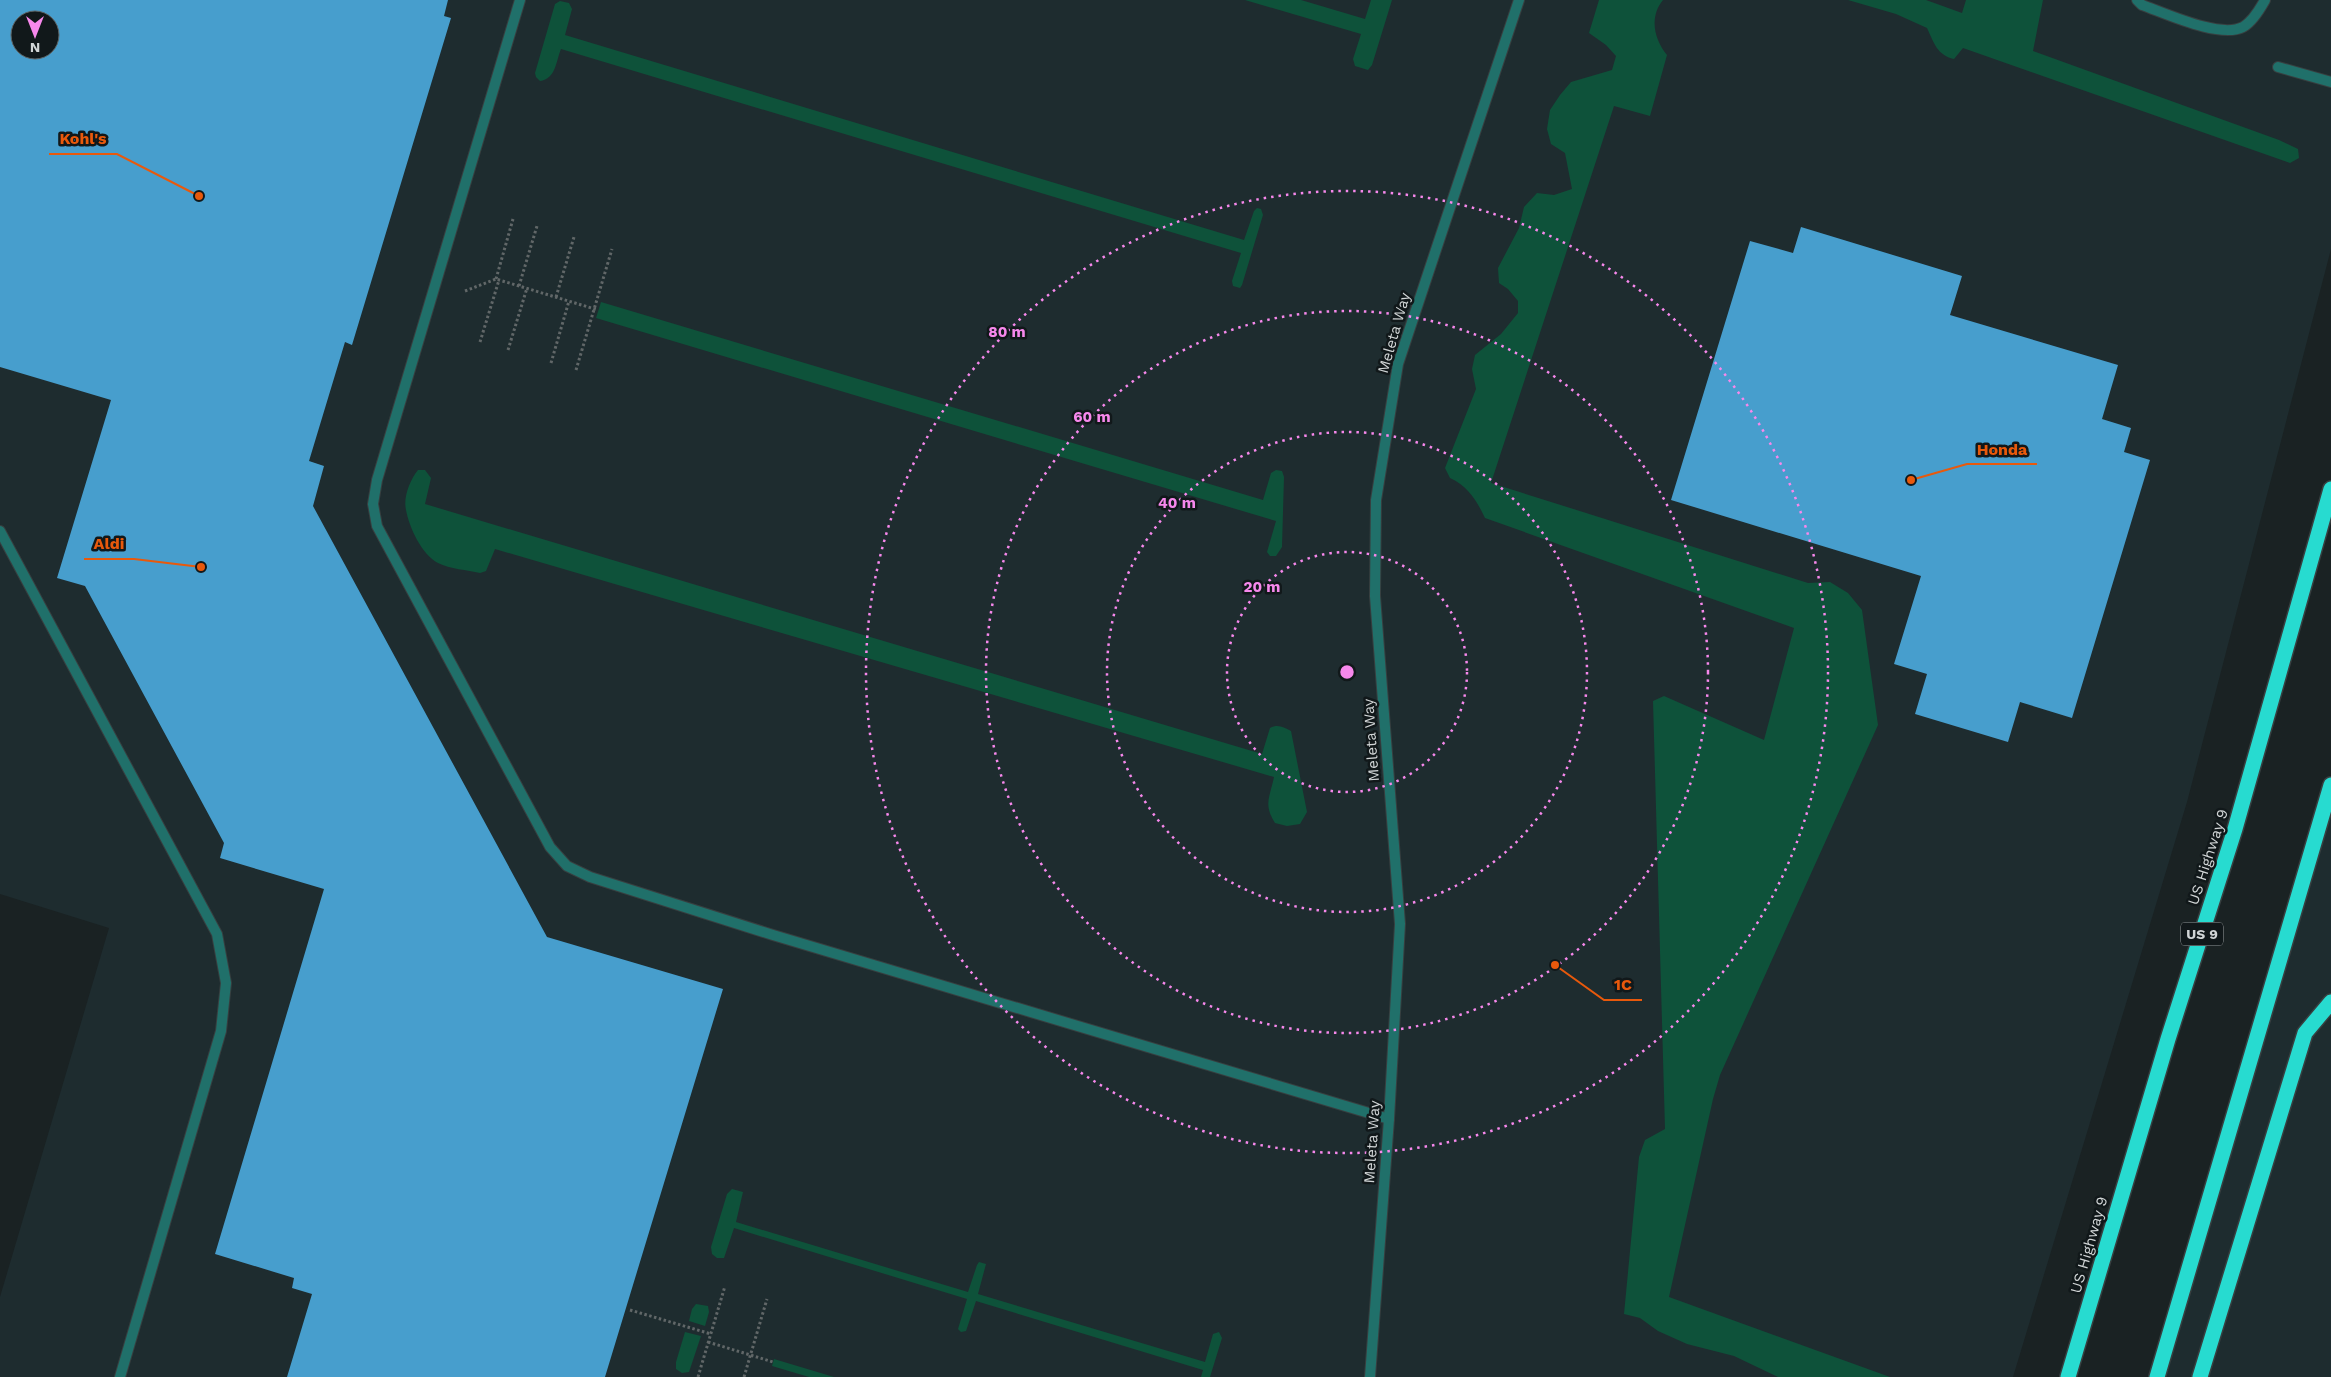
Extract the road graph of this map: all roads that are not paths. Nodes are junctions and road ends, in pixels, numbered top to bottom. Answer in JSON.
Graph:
{"nodes":[{"id":1,"x":520,"y":0,"type":"edge"},
{"id":2,"x":1519,"y":0,"type":"edge"},
{"id":3,"x":2137,"y":0,"type":"edge"},
{"id":4,"x":2264,"y":0,"type":"edge"},
{"id":5,"x":2278,"y":67,"type":"dead end"},
{"id":6,"x":2331,"y":82,"type":"edge"},
{"id":7,"x":2331,"y":489,"type":"edge"},
{"id":8,"x":0,"y":531,"type":"edge"},
{"id":9,"x":2331,"y":785,"type":"edge"},
{"id":10,"x":2331,"y":1002,"type":"edge"},
{"id":11,"x":1389,"y":1119,"type":"junction"},
{"id":12,"x":120,"y":1377,"type":"edge"},
{"id":13,"x":1370,"y":1377,"type":"edge"},
{"id":14,"x":2068,"y":1377,"type":"edge"},
{"id":15,"x":2157,"y":1377,"type":"edge"},
{"id":16,"x":2200,"y":1377,"type":"edge"}],
"edges":[{"from":1,"to":11,"type":"street"},
{"from":2,"to":11,"type":"street","name":"Meleta Way"},
{"from":3,"to":4,"type":"street"},
{"from":5,"to":6,"type":"street"},
{"from":7,"to":14,"type":"highway","name":"US Highway 9","number":"US 9"},
{"from":8,"to":12,"type":"street"},
{"from":9,"to":15,"type":"highway"},
{"from":10,"to":16,"type":"highway"},
{"from":11,"to":13,"type":"street","name":"Meleta Way"}]}
